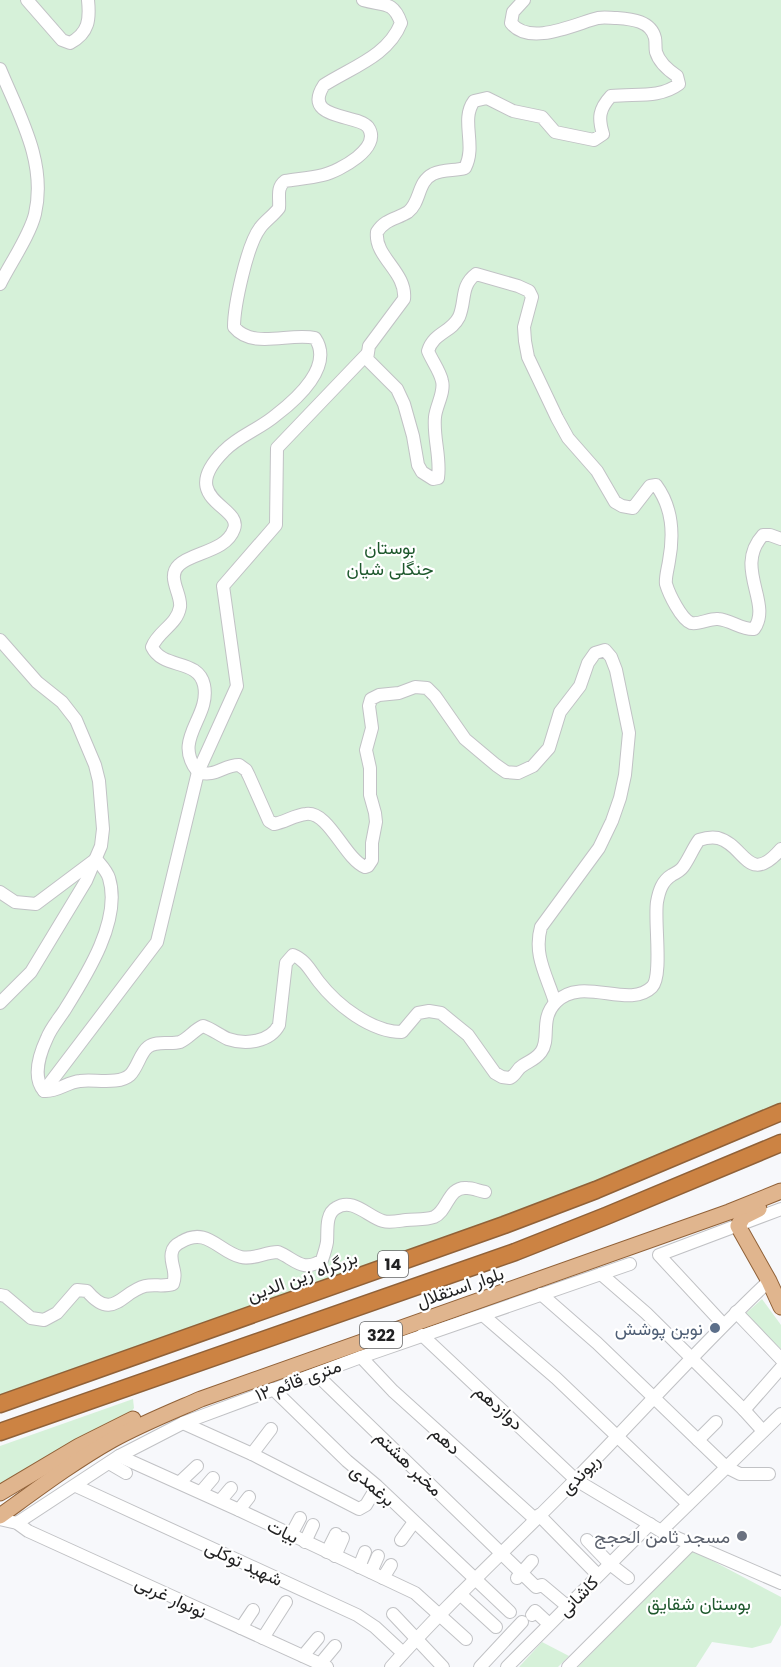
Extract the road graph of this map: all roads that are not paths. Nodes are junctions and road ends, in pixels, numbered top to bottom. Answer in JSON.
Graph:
{"nodes":[{"id":1,"x":27,"y":0,"type":"edge"},
{"id":2,"x":88,"y":0,"type":"edge"},
{"id":3,"x":363,"y":0,"type":"edge"},
{"id":4,"x":524,"y":0,"type":"edge"},
{"id":5,"x":0,"y":69,"type":"edge"},
{"id":6,"x":0,"y":284,"type":"edge"},
{"id":7,"x":367,"y":354,"type":"junction"},
{"id":8,"x":781,"y":538,"type":"edge"},
{"id":9,"x":0,"y":640,"type":"edge"},
{"id":10,"x":198,"y":772,"type":"junction"},
{"id":11,"x":781,"y":849,"type":"edge"},
{"id":12,"x":96,"y":859,"type":"junction"},
{"id":13,"x":0,"y":892,"type":"edge"},
{"id":14,"x":555,"y":1002,"type":"junction"},
{"id":15,"x":0,"y":1003,"type":"edge"},
{"id":16,"x":44,"y":1091,"type":"junction"},
{"id":17,"x":781,"y":1112,"type":"edge"},
{"id":18,"x":781,"y":1143,"type":"edge"},
{"id":19,"x":781,"y":1183,"type":"edge"},
{"id":20,"x":781,"y":1191,"type":"edge"},
{"id":21,"x":485,"y":1192,"type":"dead end"},
{"id":22,"x":781,"y":1199,"type":"edge"},
{"id":23,"x":781,"y":1209,"type":"edge"},
{"id":24,"x":738,"y":1226,"type":"junction"},
{"id":25,"x":630,"y":1264,"type":"dead end"},
{"id":26,"x":601,"y":1274,"type":"junction"},
{"id":27,"x":770,"y":1281,"type":"junction"},
{"id":28,"x":541,"y":1294,"type":"junction"},
{"id":29,"x":0,"y":1295,"type":"edge"},
{"id":30,"x":781,"y":1307,"type":"edge"},
{"id":31,"x":736,"y":1312,"type":"junction"},
{"id":32,"x":483,"y":1316,"type":"junction"},
{"id":33,"x":723,"y":1324,"type":"junction"},
{"id":34,"x":422,"y":1335,"type":"junction"},
{"id":35,"x":361,"y":1357,"type":"junction"},
{"id":36,"x":691,"y":1358,"type":"junction"},
{"id":37,"x":781,"y":1359,"type":"edge"},
{"id":38,"x":781,"y":1368,"type":"edge"},
{"id":39,"x":316,"y":1374,"type":"junction"},
{"id":40,"x":273,"y":1389,"type":"junction"},
{"id":41,"x":654,"y":1397,"type":"junction"},
{"id":42,"x":0,"y":1404,"type":"edge"},
{"id":43,"x":744,"y":1410,"type":"junction"},
{"id":44,"x":781,"y":1414,"type":"edge"},
{"id":45,"x":716,"y":1422,"type":"dead end"},
{"id":46,"x":183,"y":1423,"type":"junction"},
{"id":47,"x":271,"y":1429,"type":"dead end"},
{"id":48,"x":763,"y":1431,"type":"junction"},
{"id":49,"x":0,"y":1432,"type":"edge"},
{"id":50,"x":616,"y":1436,"type":"junction"},
{"id":51,"x":698,"y":1440,"type":"junction"},
{"id":52,"x":252,"y":1454,"type":"junction"},
{"id":53,"x":114,"y":1460,"type":"junction"},
{"id":54,"x":197,"y":1466,"type":"dead end"},
{"id":55,"x":726,"y":1467,"type":"junction"},
{"id":56,"x":55,"y":1468,"type":"junction"},
{"id":57,"x":126,"y":1473,"type":"dead end"},
{"id":58,"x":769,"y":1474,"type":"dead end"},
{"id":59,"x":213,"y":1478,"type":"dead end"},
{"id":60,"x":576,"y":1480,"type":"junction"},
{"id":61,"x":180,"y":1482,"type":"junction"},
{"id":62,"x":76,"y":1486,"type":"junction"},
{"id":63,"x":231,"y":1488,"type":"dead end"},
{"id":64,"x":201,"y":1492,"type":"junction"},
{"id":65,"x":0,"y":1493,"type":"edge"},
{"id":66,"x":372,"y":1495,"type":"dead end"},
{"id":67,"x":249,"y":1497,"type":"dead end"},
{"id":68,"x":220,"y":1501,"type":"junction"},
{"id":69,"x":17,"y":1504,"type":"junction"},
{"id":70,"x":688,"y":1504,"type":"junction"},
{"id":71,"x":239,"y":1510,"type":"junction"},
{"id":72,"x":0,"y":1517,"type":"edge"},
{"id":73,"x":537,"y":1517,"type":"junction"},
{"id":74,"x":300,"y":1518,"type":"dead end"},
{"id":75,"x":414,"y":1522,"type":"junction"},
{"id":76,"x":17,"y":1523,"type":"junction"},
{"id":77,"x":313,"y":1525,"type":"dead end"},
{"id":78,"x":655,"y":1527,"type":"junction"},
{"id":79,"x":291,"y":1535,"type":"junction"},
{"id":80,"x":340,"y":1536,"type":"dead end"},
{"id":81,"x":401,"y":1540,"type":"dead end"},
{"id":82,"x":587,"y":1540,"type":"dead end"},
{"id":83,"x":305,"y":1542,"type":"junction"},
{"id":84,"x":692,"y":1544,"type":"junction"},
{"id":85,"x":365,"y":1552,"type":"dead end"},
{"id":86,"x":331,"y":1554,"type":"junction"},
{"id":87,"x":503,"y":1555,"type":"junction"},
{"id":88,"x":378,"y":1556,"type":"dead end"},
{"id":89,"x":532,"y":1561,"type":"dead end"},
{"id":90,"x":610,"y":1564,"type":"junction"},
{"id":91,"x":359,"y":1566,"type":"junction"},
{"id":92,"x":395,"y":1567,"type":"dead end"},
{"id":93,"x":371,"y":1572,"type":"junction"},
{"id":94,"x":596,"y":1572,"type":"dead end"},
{"id":95,"x":519,"y":1576,"type":"junction"},
{"id":96,"x":628,"y":1578,"type":"dead end"},
{"id":97,"x":388,"y":1580,"type":"junction"},
{"id":98,"x":475,"y":1580,"type":"junction"},
{"id":99,"x":781,"y":1584,"type":"edge"},
{"id":100,"x":460,"y":1594,"type":"junction"},
{"id":101,"x":286,"y":1602,"type":"dead end"},
{"id":102,"x":567,"y":1606,"type":"junction"},
{"id":103,"x":253,"y":1610,"type":"dead end"},
{"id":104,"x":510,"y":1612,"type":"dead end"},
{"id":105,"x":393,"y":1614,"type":"dead end"},
{"id":106,"x":439,"y":1616,"type":"junction"},
{"id":107,"x":549,"y":1624,"type":"junction"},
{"id":108,"x":496,"y":1627,"type":"dead end"},
{"id":109,"x":240,"y":1628,"type":"junction"},
{"id":110,"x":263,"y":1638,"type":"junction"},
{"id":111,"x":318,"y":1638,"type":"dead end"},
{"id":112,"x":466,"y":1639,"type":"dead end"},
{"id":113,"x":416,"y":1640,"type":"junction"},
{"id":114,"x":335,"y":1646,"type":"dead end"},
{"id":115,"x":403,"y":1653,"type":"junction"},
{"id":116,"x":303,"y":1656,"type":"junction"},
{"id":117,"x":323,"y":1666,"type":"edge"},
{"id":118,"x":391,"y":1667,"type":"edge"},
{"id":119,"x":443,"y":1667,"type":"edge"},
{"id":120,"x":480,"y":1667,"type":"edge"},
{"id":121,"x":507,"y":1667,"type":"edge"},
{"id":122,"x":568,"y":1667,"type":"edge"}],
"edges":[{"from":1,"to":2,"type":"street"},
{"from":3,"to":10,"type":"street"},
{"from":4,"to":7,"type":"street"},
{"from":5,"to":6,"type":"street"},
{"from":7,"to":8,"type":"street"},
{"from":7,"to":10,"type":"street"},
{"from":9,"to":12,"type":"street"},
{"from":10,"to":14,"type":"street"},
{"from":10,"to":16,"type":"street"},
{"from":11,"to":14,"type":"street"},
{"from":12,"to":13,"type":"street"},
{"from":12,"to":15,"type":"street"},
{"from":12,"to":16,"type":"street"},
{"from":14,"to":16,"type":"street"},
{"from":17,"to":42,"type":"highway","name":"بزرگراه زین الدین","number":"14"},
{"from":18,"to":49,"type":"highway","number":"14"},
{"from":19,"to":56,"type":"main road","name":"بلوار استقلال","number":"322"},
{"from":20,"to":56,"type":"main road","name":"بلوار استقلال","number":"322"},
{"from":21,"to":29,"type":"street"},
{"from":22,"to":24,"type":"main road"},
{"from":23,"to":24,"type":"street"},
{"from":24,"to":27,"type":"main road"},
{"from":24,"to":33,"type":"street"},
{"from":25,"to":26,"type":"street","name":"۱۲ متری قائم"},
{"from":26,"to":28,"type":"street","name":"۱۲ متری قائم"},
{"from":26,"to":36,"type":"street"},
{"from":27,"to":30,"type":"main road"},
{"from":27,"to":31,"type":"street","name":"ریوندی"},
{"from":28,"to":32,"type":"street","name":"۱۲ متری قائم"},
{"from":28,"to":41,"type":"street"},
{"from":31,"to":33,"type":"street","name":"ریوندی"},
{"from":31,"to":37,"type":"street"},
{"from":32,"to":34,"type":"street","name":"۱۲ متری قائم"},
{"from":32,"to":50,"type":"street"},
{"from":33,"to":36,"type":"street","name":"ریوندی"},
{"from":34,"to":35,"type":"street","name":"۱۲ متری قائم"},
{"from":34,"to":60,"type":"street","name":"دوازدهم"},
{"from":35,"to":39,"type":"street","name":"۱۲ متری قائم"},
{"from":35,"to":73,"type":"street","name":"دهم"},
{"from":36,"to":41,"type":"street","name":"ریوندی"},
{"from":36,"to":43,"type":"street"},
{"from":38,"to":43,"type":"street"},
{"from":39,"to":40,"type":"street","name":"۱۲ متری قائم"},
{"from":39,"to":87,"type":"street","name":"مخبر هشتم"},
{"from":40,"to":46,"type":"street","name":"۱۲ متری قائم"},
{"from":40,"to":75,"type":"street","name":"برغمدی"},
{"from":41,"to":50,"type":"street","name":"ریوندی"},
{"from":41,"to":51,"type":"street"},
{"from":43,"to":48,"type":"street"},
{"from":44,"to":48,"type":"street","name":"کاشانی"},
{"from":45,"to":51,"type":"street"},
{"from":46,"to":52,"type":"street","name":"برغمدی"},
{"from":46,"to":53,"type":"street","name":"۱۲ متری قائم"},
{"from":47,"to":52,"type":"street"},
{"from":48,"to":55,"type":"street","name":"کاشانی"},
{"from":50,"to":60,"type":"street","name":"ریوندی"},
{"from":50,"to":70,"type":"street"},
{"from":51,"to":55,"type":"street"},
{"from":52,"to":66,"type":"street","name":"برغمدی"},
{"from":53,"to":57,"type":"street"},
{"from":53,"to":61,"type":"street","name":"بیات"},
{"from":53,"to":62,"type":"street","name":"۱۲ متری قائم"},
{"from":54,"to":61,"type":"street"},
{"from":55,"to":58,"type":"street"},
{"from":55,"to":70,"type":"street","name":"کاشانی"},
{"from":56,"to":65,"type":"main road","name":"بلوار استقلال","number":"322"},
{"from":56,"to":69,"type":"main road","name":"بلوار استقلال","number":"322"},
{"from":59,"to":64,"type":"street"},
{"from":60,"to":73,"type":"street","name":"ریوندی"},
{"from":60,"to":78,"type":"street","name":"دوازدهم"},
{"from":61,"to":64,"type":"street","name":"بیات"},
{"from":62,"to":76,"type":"street","name":"۱۲ متری قائم"},
{"from":62,"to":115,"type":"street","name":"شهید توکلی"},
{"from":63,"to":68,"type":"street"},
{"from":64,"to":68,"type":"street","name":"بیات"},
{"from":67,"to":71,"type":"street"},
{"from":68,"to":71,"type":"street","name":"بیات"},
{"from":69,"to":72,"type":"main road","name":"بلوار استقلال","number":"322"},
{"from":69,"to":76,"type":"street"},
{"from":70,"to":78,"type":"street","name":"کاشانی"},
{"from":71,"to":79,"type":"street","name":"بیات"},
{"from":72,"to":76,"type":"street","name":"نونوار غربی"},
{"from":73,"to":87,"type":"street","name":"ریوندی"},
{"from":73,"to":94,"type":"street","name":"دهم"},
{"from":74,"to":79,"type":"street"},
{"from":75,"to":81,"type":"street"},
{"from":75,"to":98,"type":"street","name":"برغمدی"},
{"from":76,"to":109,"type":"street","name":"نونوار غربی"},
{"from":77,"to":83,"type":"street"},
{"from":78,"to":84,"type":"street","name":"دوازدهم"},
{"from":78,"to":90,"type":"street","name":"کاشانی"},
{"from":79,"to":83,"type":"street","name":"بیات"},
{"from":80,"to":86,"type":"street"},
{"from":82,"to":90,"type":"street"},
{"from":83,"to":86,"type":"street","name":"بیات"},
{"from":84,"to":99,"type":"street","name":"دوازدهم"},
{"from":84,"to":122,"type":"street"},
{"from":85,"to":91,"type":"street"},
{"from":86,"to":91,"type":"street","name":"بیات"},
{"from":87,"to":95,"type":"street","name":"مخبر هشتم"},
{"from":87,"to":98,"type":"street","name":"ریوندی"},
{"from":88,"to":93,"type":"street"},
{"from":89,"to":95,"type":"street"},
{"from":90,"to":96,"type":"street"},
{"from":90,"to":102,"type":"street","name":"کاشانی"},
{"from":91,"to":93,"type":"street","name":"بیات"},
{"from":92,"to":97,"type":"street"},
{"from":93,"to":97,"type":"street","name":"بیات"},
{"from":95,"to":102,"type":"street","name":"مخبر هشتم"},
{"from":97,"to":106,"type":"street","name":"بیات"},
{"from":98,"to":100,"type":"street","name":"ریوندی"},
{"from":98,"to":104,"type":"street","name":"برغمدی"},
{"from":100,"to":106,"type":"street","name":"ریوندی"},
{"from":100,"to":108,"type":"street"},
{"from":101,"to":110,"type":"street"},
{"from":102,"to":107,"type":"street","name":"کاشانی"},
{"from":103,"to":109,"type":"street"},
{"from":105,"to":113,"type":"street"},
{"from":106,"to":112,"type":"street","name":"بیات"},
{"from":106,"to":113,"type":"street","name":"ریوندی"},
{"from":107,"to":120,"type":"street"},
{"from":107,"to":121,"type":"street","name":"کاشانی"},
{"from":109,"to":110,"type":"street","name":"نونوار غربی"},
{"from":110,"to":116,"type":"street","name":"نونوار غربی"},
{"from":111,"to":116,"type":"street"},
{"from":113,"to":115,"type":"street","name":"ریوندی"},
{"from":113,"to":119,"type":"street"},
{"from":114,"to":117,"type":"street"},
{"from":115,"to":118,"type":"street","name":"ریوندی"},
{"from":116,"to":117,"type":"street","name":"نونوار غربی"}]}
